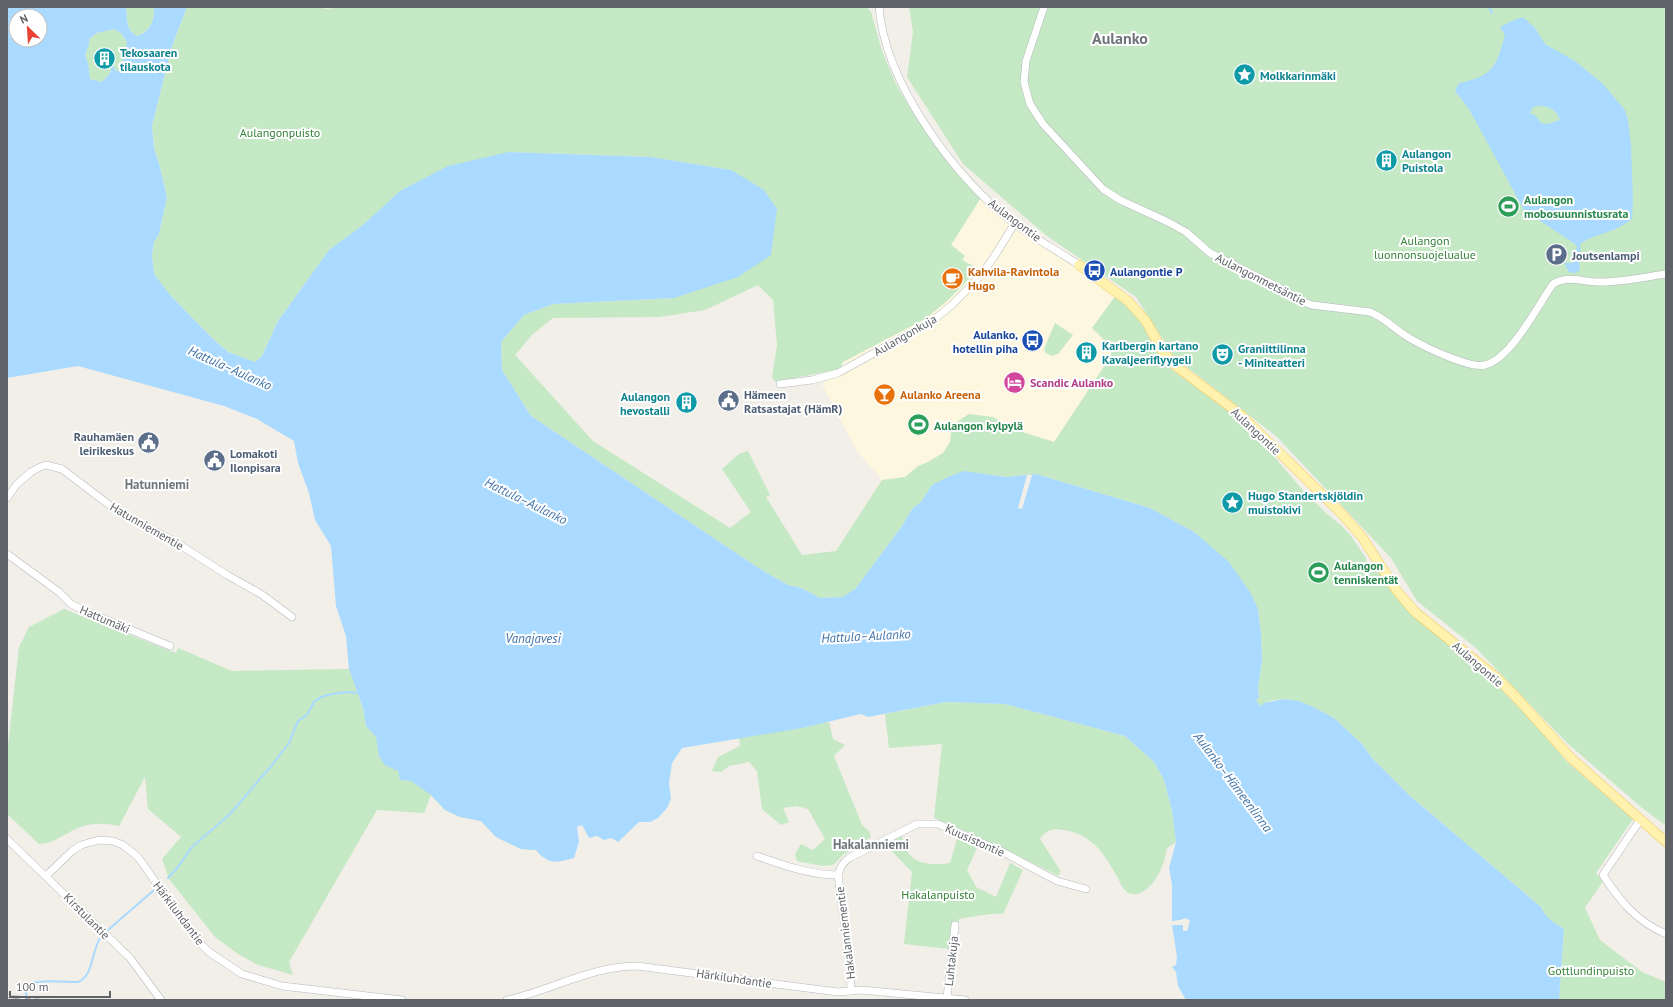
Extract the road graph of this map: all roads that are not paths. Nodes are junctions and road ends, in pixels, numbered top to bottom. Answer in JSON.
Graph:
{"nodes":[{"id":1,"x":879,"y":7,"type":"edge"},
{"id":2,"x":1044,"y":7,"type":"edge"},
{"id":3,"x":1014,"y":223,"type":"junction"},
{"id":4,"x":1079,"y":265,"type":"joint"},
{"id":5,"x":1666,"y":274,"type":"edge"},
{"id":6,"x":780,"y":384,"type":"dead end"},
{"id":7,"x":7,"y":498,"type":"edge"},
{"id":8,"x":7,"y":554,"type":"edge"},
{"id":9,"x":292,"y":617,"type":"dead end"},
{"id":10,"x":170,"y":646,"type":"dead end"},
{"id":11,"x":1640,"y":820,"type":"junction"},
{"id":12,"x":7,"y":839,"type":"edge"},
{"id":13,"x":1666,"y":842,"type":"edge"},
{"id":14,"x":757,"y":856,"type":"dead end"},
{"id":15,"x":838,"y":875,"type":"junction"},
{"id":16,"x":46,"y":876,"type":"junction"},
{"id":17,"x":1086,"y":889,"type":"dead end"},
{"id":18,"x":955,"y":924,"type":"dead end"},
{"id":19,"x":1666,"y":934,"type":"edge"},
{"id":20,"x":851,"y":991,"type":"junction"},
{"id":21,"x":947,"y":998,"type":"junction"},
{"id":22,"x":161,"y":1000,"type":"edge"},
{"id":23,"x":402,"y":1000,"type":"edge"},
{"id":24,"x":507,"y":1000,"type":"edge"},
{"id":25,"x":965,"y":1000,"type":"edge"}],
"edges":[{"from":1,"to":3,"type":"street","name":"Aulangontie"},
{"from":2,"to":5,"type":"street","name":"Aulangonmetsäntie"},
{"from":3,"to":4,"type":"street","name":"Aulangontie"},
{"from":3,"to":6,"type":"street","name":"Aulangonkuja"},
{"from":4,"to":11,"type":"main road","name":"Aulangontie"},
{"from":7,"to":9,"type":"street","name":"Hatunniementie"},
{"from":8,"to":10,"type":"street","name":"Hattumäki"},
{"from":11,"to":13,"type":"main road","name":"Aulangontie"},
{"from":11,"to":19,"type":"street"},
{"from":12,"to":16,"type":"street","name":"Kirstulantie"},
{"from":14,"to":15,"type":"street"},
{"from":15,"to":17,"type":"street","name":"Kuusistontie"},
{"from":15,"to":20,"type":"street","name":"Hakalanniementie"},
{"from":16,"to":22,"type":"street","name":"Kirstulantie"},
{"from":16,"to":23,"type":"street","name":"Härkiluhdantie"},
{"from":18,"to":21,"type":"street","name":"Luhtakuja"},
{"from":20,"to":21,"type":"street","name":"Härkiluhdantie"},
{"from":20,"to":24,"type":"street","name":"Härkiluhdantie"},
{"from":21,"to":25,"type":"street","name":"Härkiluhdantie"}]}
